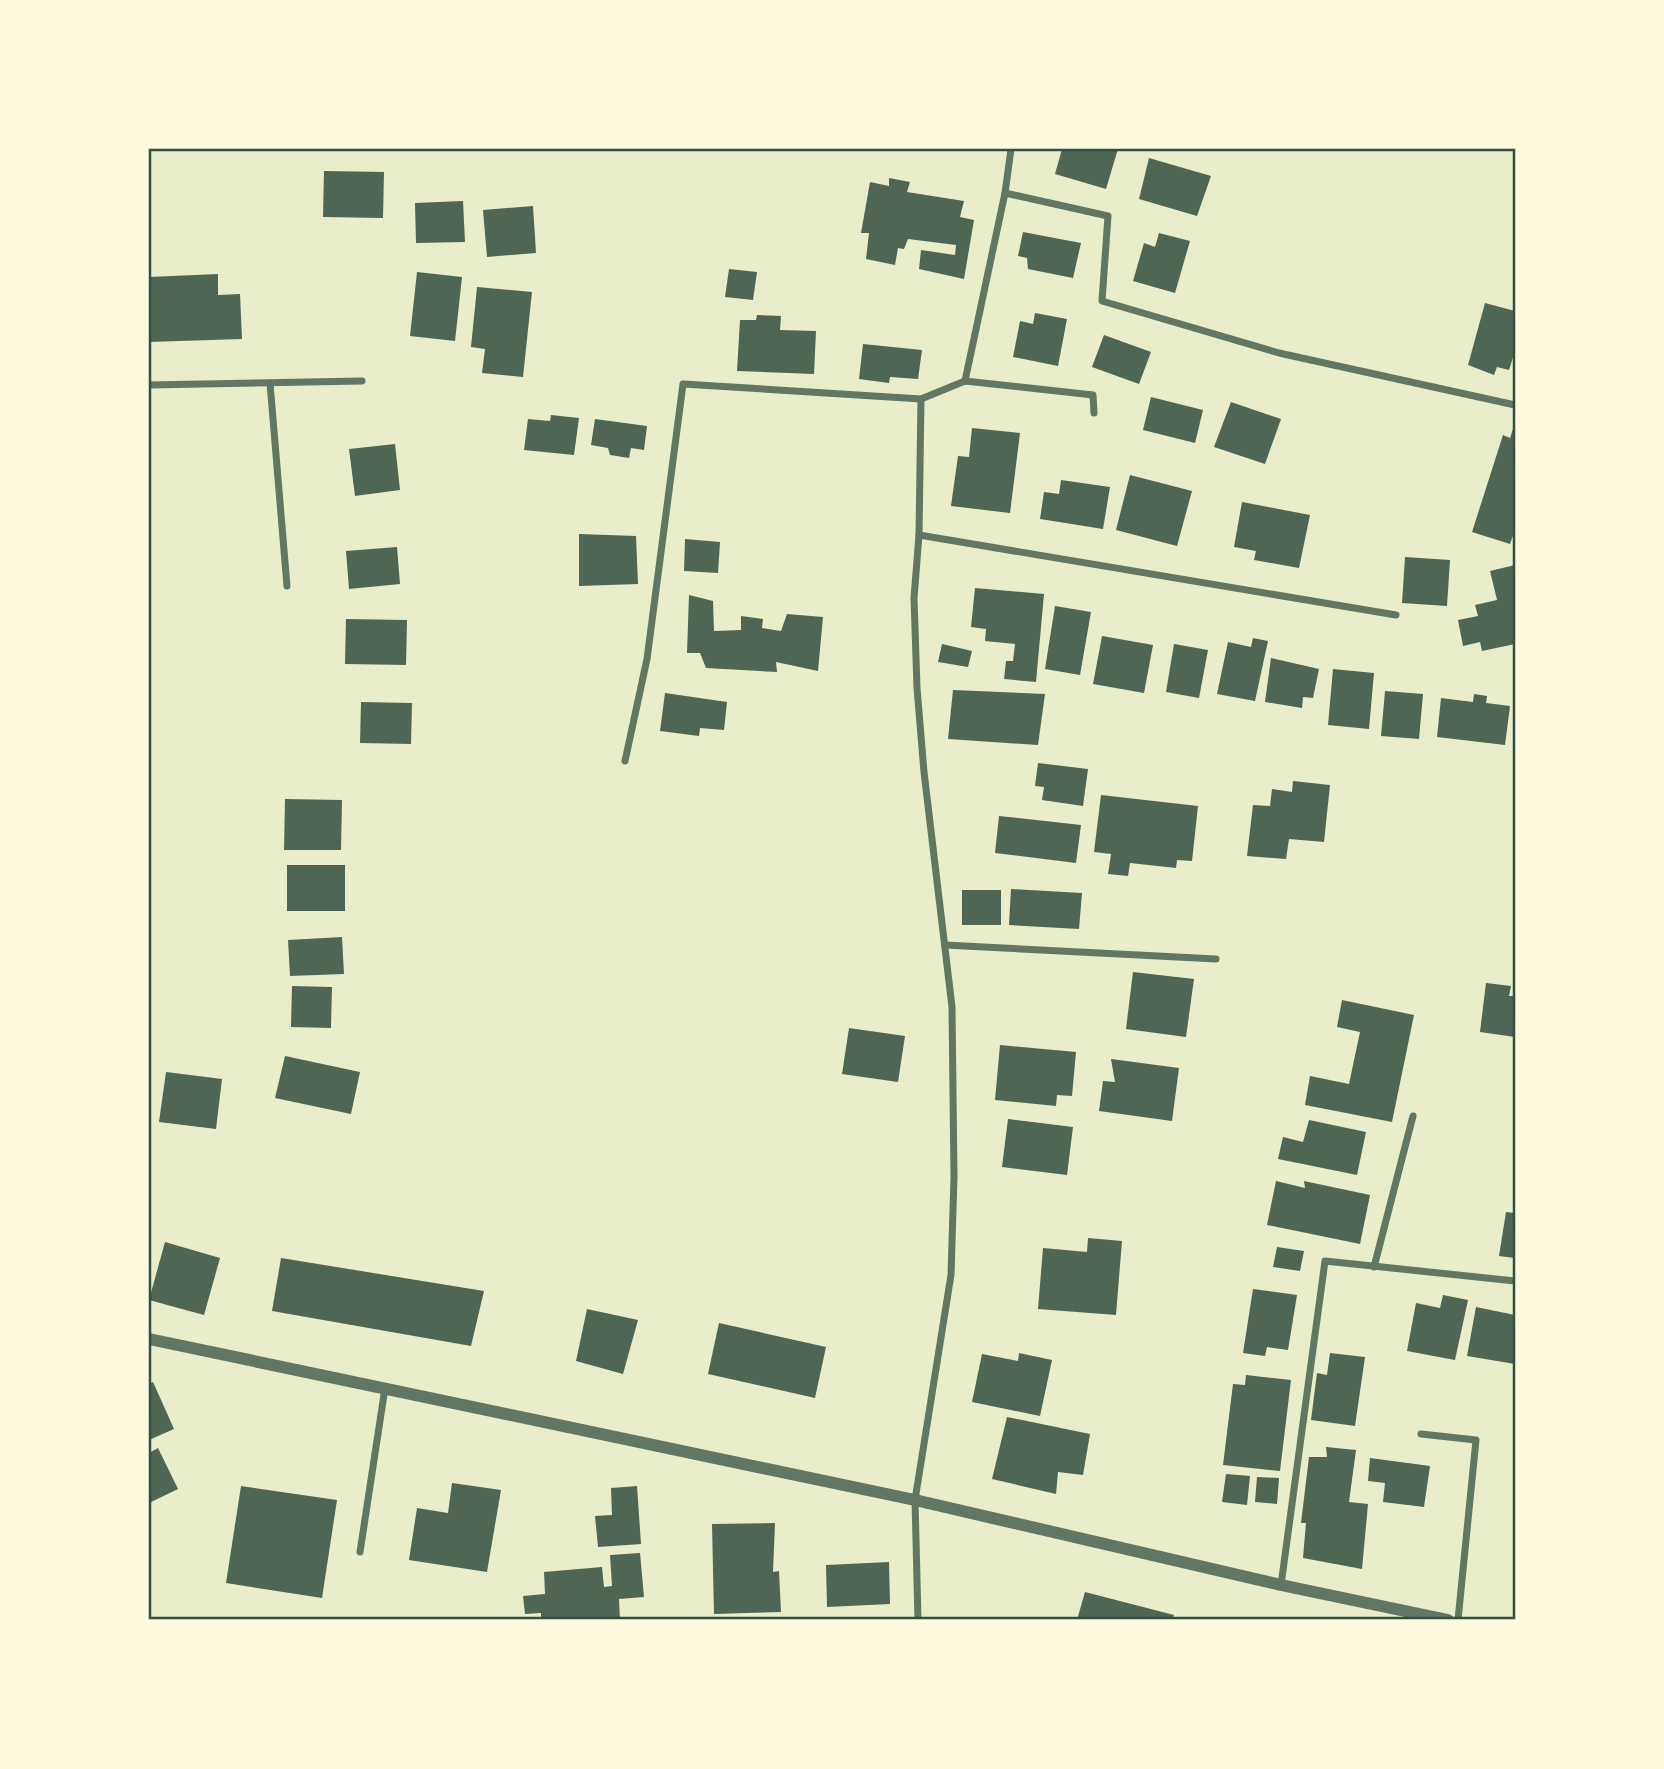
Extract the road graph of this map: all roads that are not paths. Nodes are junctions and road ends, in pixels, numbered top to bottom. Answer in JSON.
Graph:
{"nodes":[{"id":1,"x":1011,"y":149,"type":"edge"},
{"id":2,"x":1005,"y":193,"type":"junction"},
{"id":3,"x":362,"y":381,"type":"dead end"},
{"id":4,"x":965,"y":381,"type":"junction"},
{"id":5,"x":270,"y":383,"type":"junction"},
{"id":6,"x":149,"y":385,"type":"edge"},
{"id":7,"x":921,"y":399,"type":"junction"},
{"id":8,"x":1515,"y":405,"type":"edge"},
{"id":9,"x":1094,"y":413,"type":"dead end"},
{"id":10,"x":919,"y":535,"type":"junction"},
{"id":11,"x":287,"y":586,"type":"dead end"},
{"id":12,"x":1396,"y":615,"type":"dead end"},
{"id":13,"x":625,"y":761,"type":"dead end"},
{"id":14,"x":945,"y":945,"type":"junction"},
{"id":15,"x":1216,"y":959,"type":"dead end"},
{"id":16,"x":1413,"y":1116,"type":"dead end"},
{"id":17,"x":1374,"y":1267,"type":"junction"},
{"id":18,"x":1515,"y":1281,"type":"edge"},
{"id":19,"x":149,"y":1339,"type":"edge"},
{"id":20,"x":385,"y":1388,"type":"junction"},
{"id":21,"x":1421,"y":1434,"type":"dead end"},
{"id":22,"x":915,"y":1500,"type":"junction"},
{"id":23,"x":360,"y":1552,"type":"dead end"},
{"id":24,"x":1281,"y":1585,"type":"junction"},
{"id":25,"x":918,"y":1620,"type":"edge"},
{"id":26,"x":1448,"y":1620,"type":"edge"},
{"id":27,"x":1458,"y":1620,"type":"edge"}],
"edges":[{"from":1,"to":2,"type":"street"},
{"from":2,"to":4,"type":"street"},
{"from":2,"to":8,"type":"street"},
{"from":3,"to":5,"type":"street"},
{"from":4,"to":7,"type":"street"},
{"from":4,"to":9,"type":"street"},
{"from":5,"to":6,"type":"street"},
{"from":5,"to":11,"type":"street"},
{"from":7,"to":10,"type":"street"},
{"from":7,"to":13,"type":"street"},
{"from":10,"to":12,"type":"street"},
{"from":10,"to":14,"type":"street"},
{"from":14,"to":15,"type":"street"},
{"from":14,"to":22,"type":"street"},
{"from":16,"to":17,"type":"street"},
{"from":17,"to":18,"type":"street"},
{"from":17,"to":24,"type":"street"},
{"from":19,"to":20,"type":"street"},
{"from":20,"to":22,"type":"street"},
{"from":20,"to":23,"type":"street"},
{"from":21,"to":27,"type":"street"},
{"from":22,"to":24,"type":"street"},
{"from":22,"to":25,"type":"street"},
{"from":24,"to":26,"type":"street"}]}
